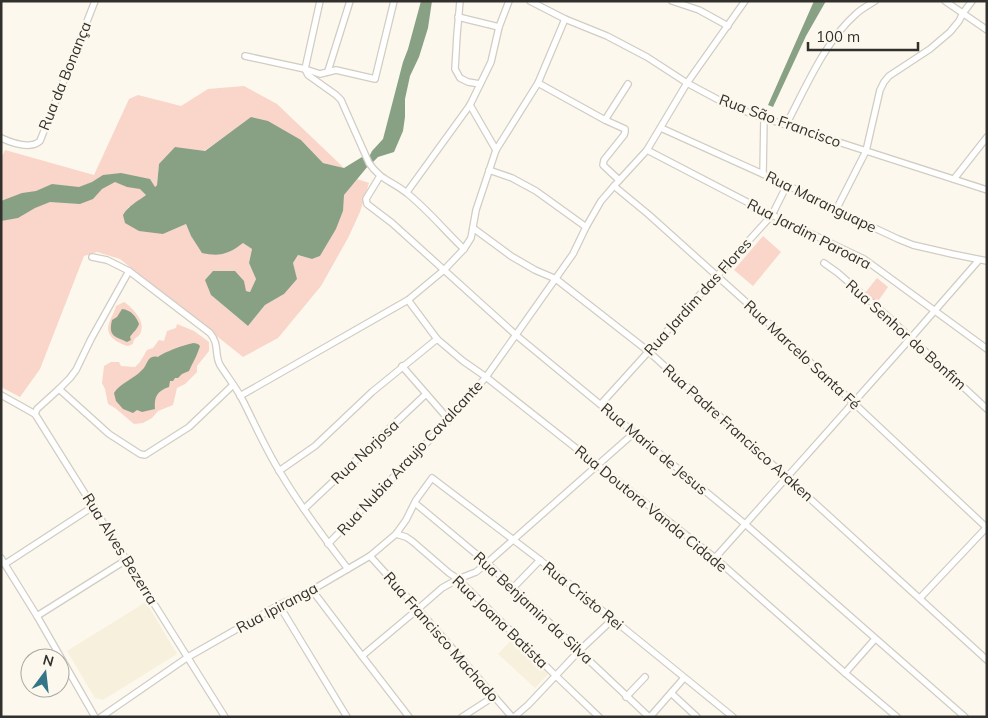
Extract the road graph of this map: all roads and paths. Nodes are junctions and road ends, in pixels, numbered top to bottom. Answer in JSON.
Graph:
{"nodes":[{"id":1,"x":95,"y":1,"type":"edge"},
{"id":2,"x":320,"y":1,"type":"edge"},
{"id":3,"x":350,"y":1,"type":"edge"},
{"id":4,"x":394,"y":1,"type":"edge"},
{"id":5,"x":460,"y":1,"type":"edge"},
{"id":6,"x":509,"y":1,"type":"edge"},
{"id":7,"x":530,"y":1,"type":"edge"},
{"id":8,"x":745,"y":1,"type":"edge"},
{"id":9,"x":875,"y":1,"type":"edge"},
{"id":10,"x":945,"y":1,"type":"edge"},
{"id":11,"x":972,"y":1,"type":"edge"},
{"id":12,"x":674,"y":2,"type":"edge"},
{"id":13,"x":963,"y":13,"type":"junction"},
{"id":14,"x":458,"y":17,"type":"junction"},
{"id":15,"x":565,"y":19,"type":"junction"},
{"id":16,"x":728,"y":26,"type":"junction"},
{"id":17,"x":499,"y":27,"type":"junction"},
{"id":18,"x":987,"y":30,"type":"edge"},
{"id":19,"x":245,"y":56,"type":"dead end"},
{"id":20,"x":305,"y":69,"type":"junction"},
{"id":21,"x":328,"y":71,"type":"junction"},
{"id":22,"x":538,"y":83,"type":"junction"},
{"id":23,"x":687,"y":83,"type":"junction"},
{"id":24,"x":480,"y":84,"type":"junction"},
{"id":25,"x":628,"y":84,"type":"dead end"},
{"id":26,"x":470,"y":105,"type":"junction"},
{"id":27,"x":764,"y":118,"type":"junction"},
{"id":28,"x":605,"y":120,"type":"junction"},
{"id":29,"x":786,"y":125,"type":"junction"},
{"id":30,"x":661,"y":128,"type":"junction"},
{"id":31,"x":987,"y":137,"type":"edge"},
{"id":32,"x":1,"y":138,"type":"edge"},
{"id":33,"x":496,"y":150,"type":"junction"},
{"id":34,"x":647,"y":150,"type":"junction"},
{"id":35,"x":866,"y":151,"type":"junction"},
{"id":36,"x":489,"y":170,"type":"junction"},
{"id":37,"x":763,"y":174,"type":"junction"},
{"id":38,"x":380,"y":176,"type":"junction"},
{"id":39,"x":954,"y":179,"type":"junction"},
{"id":40,"x":619,"y":180,"type":"junction"},
{"id":41,"x":787,"y":185,"type":"junction"},
{"id":42,"x":614,"y":186,"type":"junction"},
{"id":43,"x":987,"y":190,"type":"edge"},
{"id":44,"x":407,"y":192,"type":"junction"},
{"id":45,"x":836,"y":210,"type":"junction"},
{"id":46,"x":772,"y":215,"type":"junction"},
{"id":47,"x":586,"y":227,"type":"junction"},
{"id":48,"x":473,"y":228,"type":"junction"},
{"id":49,"x":464,"y":249,"type":"junction"},
{"id":50,"x":92,"y":257,"type":"dead end"},
{"id":51,"x":979,"y":260,"type":"junction"},
{"id":52,"x":987,"y":261,"type":"edge"},
{"id":53,"x":824,"y":263,"type":"dead end"},
{"id":54,"x":444,"y":270,"type":"junction"},
{"id":55,"x":129,"y":271,"type":"junction"},
{"id":56,"x":718,"y":276,"type":"junction"},
{"id":57,"x":556,"y":279,"type":"junction"},
{"id":58,"x":408,"y":300,"type":"junction"},
{"id":59,"x":934,"y":311,"type":"junction"},
{"id":60,"x":516,"y":335,"type":"junction"},
{"id":61,"x":910,"y":338,"type":"junction"},
{"id":62,"x":437,"y":339,"type":"junction"},
{"id":63,"x":987,"y":349,"type":"edge"},
{"id":64,"x":648,"y":351,"type":"junction"},
{"id":65,"x":402,"y":366,"type":"junction"},
{"id":66,"x":486,"y":377,"type":"junction"},
{"id":67,"x":233,"y":384,"type":"junction"},
{"id":68,"x":59,"y":389,"type":"junction"},
{"id":69,"x":426,"y":394,"type":"junction"},
{"id":70,"x":1,"y":395,"type":"edge"},
{"id":71,"x":240,"y":396,"type":"junction"},
{"id":72,"x":852,"y":403,"type":"junction"},
{"id":73,"x":601,"y":404,"type":"junction"},
{"id":74,"x":987,"y":409,"type":"edge"},
{"id":75,"x":35,"y":414,"type":"junction"},
{"id":76,"x":449,"y":420,"type":"junction"},
{"id":77,"x":635,"y":432,"type":"junction"},
{"id":78,"x":597,"y":466,"type":"junction"},
{"id":79,"x":279,"y":471,"type":"junction"},
{"id":80,"x":432,"y":478,"type":"joint"},
{"id":81,"x":786,"y":478,"type":"junction"},
{"id":82,"x":415,"y":503,"type":"junction"},
{"id":83,"x":94,"y":506,"type":"junction"},
{"id":84,"x":304,"y":509,"type":"junction"},
{"id":85,"x":745,"y":524,"type":"junction"},
{"id":86,"x":986,"y":528,"type":"edge"},
{"id":87,"x":396,"y":534,"type":"junction"},
{"id":88,"x":512,"y":540,"type":"junction"},
{"id":89,"x":328,"y":544,"type":"junction"},
{"id":90,"x":370,"y":556,"type":"junction"},
{"id":91,"x":715,"y":558,"type":"junction"},
{"id":92,"x":126,"y":560,"type":"junction"},
{"id":93,"x":540,"y":560,"type":"junction"},
{"id":94,"x":3,"y":561,"type":"edge"},
{"id":95,"x":487,"y":563,"type":"junction"},
{"id":96,"x":348,"y":569,"type":"junction"},
{"id":97,"x":458,"y":579,"type":"junction"},
{"id":98,"x":513,"y":588,"type":"junction"},
{"id":99,"x":312,"y":590,"type":"junction"},
{"id":100,"x":920,"y":598,"type":"junction"},
{"id":101,"x":279,"y":605,"type":"junction"},
{"id":102,"x":418,"y":609,"type":"junction"},
{"id":103,"x":37,"y":616,"type":"junction"},
{"id":104,"x":612,"y":620,"type":"junction"},
{"id":105,"x":875,"y":638,"type":"junction"},
{"id":106,"x":578,"y":652,"type":"junction"},
{"id":107,"x":362,"y":656,"type":"junction"},
{"id":108,"x":188,"y":657,"type":"junction"},
{"id":109,"x":987,"y":660,"type":"edge"},
{"id":110,"x":845,"y":673,"type":"junction"},
{"id":111,"x":555,"y":675,"type":"junction"},
{"id":112,"x":645,"y":677,"type":"dead end"},
{"id":113,"x":684,"y":678,"type":"junction"},
{"id":114,"x":671,"y":693,"type":"junction"},
{"id":115,"x":493,"y":697,"type":"junction"},
{"id":116,"x":626,"y":697,"type":"junction"},
{"id":117,"x":95,"y":717,"type":"edge"},
{"id":118,"x":101,"y":717,"type":"edge"},
{"id":119,"x":225,"y":717,"type":"edge"},
{"id":120,"x":347,"y":717,"type":"edge"},
{"id":121,"x":409,"y":717,"type":"edge"},
{"id":122,"x":462,"y":717,"type":"edge"},
{"id":123,"x":513,"y":717,"type":"edge"},
{"id":124,"x":599,"y":717,"type":"edge"},
{"id":125,"x":649,"y":717,"type":"edge"},
{"id":126,"x":698,"y":717,"type":"edge"},
{"id":127,"x":733,"y":717,"type":"edge"},
{"id":128,"x":897,"y":717,"type":"edge"},
{"id":129,"x":964,"y":717,"type":"edge"}],
"edges":[{"from":1,"to":32,"type":"street","name":"Rua da Bonança"},
{"from":2,"to":20,"type":"street"},
{"from":3,"to":21,"type":"street"},
{"from":4,"to":21,"type":"street"},
{"from":5,"to":14,"type":"street"},
{"from":6,"to":17,"type":"street"},
{"from":7,"to":15,"type":"street","name":"Rua São Francisco"},
{"from":8,"to":16,"type":"street","name":"Rua Nubia Araujo Cavalcante"},
{"from":9,"to":29,"type":"street"},
{"from":10,"to":13,"type":"street"},
{"from":11,"to":13,"type":"street"},
{"from":12,"to":16,"type":"street"},
{"from":13,"to":18,"type":"street"},
{"from":13,"to":35,"type":"street"},
{"from":14,"to":17,"type":"street"},
{"from":14,"to":24,"type":"street"},
{"from":15,"to":22,"type":"street"},
{"from":15,"to":23,"type":"street","name":"Rua São Francisco"},
{"from":16,"to":23,"type":"street","name":"Rua Nubia Araujo Cavalcante"},
{"from":17,"to":24,"type":"street"},
{"from":19,"to":20,"type":"street"},
{"from":20,"to":21,"type":"street"},
{"from":20,"to":38,"type":"street"},
{"from":22,"to":28,"type":"street"},
{"from":22,"to":33,"type":"street"},
{"from":23,"to":27,"type":"street","name":"Rua São Francisco"},
{"from":23,"to":30,"type":"street","name":"Rua Nubia Araujo Cavalcante"},
{"from":24,"to":26,"type":"street"},
{"from":25,"to":28,"type":"street"},
{"from":26,"to":33,"type":"street"},
{"from":26,"to":44,"type":"street"},
{"from":27,"to":29,"type":"street","name":"Rua São Francisco"},
{"from":27,"to":37,"type":"street"},
{"from":28,"to":40,"type":"street"},
{"from":29,"to":35,"type":"street","name":"Rua São Francisco"},
{"from":30,"to":34,"type":"street","name":"Rua Nubia Araujo Cavalcante"},
{"from":30,"to":37,"type":"street","name":"Rua Maranguape"},
{"from":31,"to":39,"type":"street"},
{"from":33,"to":36,"type":"street"},
{"from":34,"to":40,"type":"street","name":"Rua Nubia Araujo Cavalcante"},
{"from":34,"to":46,"type":"street","name":"Rua Jardim Paroara"},
{"from":35,"to":39,"type":"street","name":"Rua São Francisco"},
{"from":35,"to":45,"type":"street"},
{"from":36,"to":47,"type":"street"},
{"from":36,"to":48,"type":"street"},
{"from":37,"to":41,"type":"street","name":"Rua Maranguape"},
{"from":38,"to":44,"type":"street"},
{"from":38,"to":54,"type":"street","name":"Rua Maria de Jesus"},
{"from":39,"to":43,"type":"street","name":"Rua São Francisco"},
{"from":40,"to":42,"type":"street","name":"Rua Nubia Araujo Cavalcante"},
{"from":41,"to":45,"type":"street","name":"Rua Maranguape"},
{"from":41,"to":46,"type":"street","name":"Rua Jardim das Flores"},
{"from":42,"to":47,"type":"street","name":"Rua Nubia Araujo Cavalcante"},
{"from":42,"to":56,"type":"street","name":"Rua Marcelo Santa Fé"},
{"from":44,"to":49,"type":"street"},
{"from":45,"to":51,"type":"street","name":"Rua Maranguape"},
{"from":46,"to":56,"type":"street","name":"Rua Jardim das Flores"},
{"from":46,"to":59,"type":"street","name":"Rua Jardim Paroara"},
{"from":47,"to":57,"type":"street","name":"Rua Nubia Araujo Cavalcante"},
{"from":48,"to":49,"type":"street"},
{"from":48,"to":57,"type":"street","name":"Rua Padre Francisco Araken"},
{"from":49,"to":54,"type":"street"},
{"from":50,"to":55,"type":"street"},
{"from":51,"to":52,"type":"street","name":"Rua Maranguape"},
{"from":51,"to":59,"type":"street"},
{"from":53,"to":61,"type":"street","name":"Rua Senhor do Bonfim"},
{"from":54,"to":58,"type":"street"},
{"from":54,"to":60,"type":"street","name":"Rua Maria de Jesus"},
{"from":55,"to":67,"type":"street"},
{"from":55,"to":68,"type":"street"},
{"from":56,"to":64,"type":"street","name":"Rua Jardim das Flores"},
{"from":56,"to":72,"type":"street","name":"Rua Marcelo Santa Fé"},
{"from":57,"to":60,"type":"street","name":"Rua Nubia Araujo Cavalcante"},
{"from":57,"to":64,"type":"street","name":"Rua Padre Francisco Araken"},
{"from":58,"to":62,"type":"street","name":"Rua Doutora Vanda Cidade"},
{"from":58,"to":71,"type":"street"},
{"from":59,"to":61,"type":"street"},
{"from":59,"to":63,"type":"street","name":"Rua Jardim Paroara"},
{"from":60,"to":66,"type":"street","name":"Rua Nubia Araujo Cavalcante"},
{"from":60,"to":73,"type":"street","name":"Rua Maria de Jesus"},
{"from":61,"to":72,"type":"street"},
{"from":61,"to":74,"type":"street","name":"Rua Senhor do Bonfim"},
{"from":62,"to":65,"type":"street"},
{"from":62,"to":66,"type":"street","name":"Rua Doutora Vanda Cidade"},
{"from":64,"to":73,"type":"street","name":"Rua Jardim das Flores"},
{"from":64,"to":81,"type":"street","name":"Rua Padre Francisco Araken"},
{"from":65,"to":69,"type":"street"},
{"from":65,"to":79,"type":"street"},
{"from":66,"to":76,"type":"street","name":"Rua Nubia Araujo Cavalcante"},
{"from":66,"to":78,"type":"street","name":"Rua Doutora Vanda Cidade"},
{"from":67,"to":68,"type":"street"},
{"from":67,"to":71,"type":"street"},
{"from":68,"to":75,"type":"street"},
{"from":69,"to":76,"type":"street"},
{"from":69,"to":84,"type":"street","name":"Rua Norjosa"},
{"from":70,"to":75,"type":"street","name":"Rua Alves Bezerra"},
{"from":71,"to":79,"type":"street"},
{"from":72,"to":81,"type":"street"},
{"from":72,"to":86,"type":"street","name":"Rua Marcelo Santa Fé"},
{"from":73,"to":77,"type":"street","name":"Rua Maria de Jesus"},
{"from":75,"to":83,"type":"street","name":"Rua Alves Bezerra"},
{"from":76,"to":89,"type":"street","name":"Rua Nubia Araujo Cavalcante"},
{"from":77,"to":78,"type":"street"},
{"from":77,"to":85,"type":"street","name":"Rua Maria de Jesus"},
{"from":78,"to":88,"type":"street"},
{"from":78,"to":91,"type":"street","name":"Rua Doutora Vanda Cidade"},
{"from":79,"to":84,"type":"street"},
{"from":80,"to":82,"type":"street","name":"Rua Ipiranga"},
{"from":80,"to":88,"type":"street","name":"Rua Cristo Rei"},
{"from":81,"to":85,"type":"street"},
{"from":81,"to":100,"type":"street","name":"Rua Padre Francisco Araken"},
{"from":82,"to":87,"type":"street","name":"Rua Ipiranga"},
{"from":82,"to":95,"type":"street","name":"Rua Benjamin da Silva"},
{"from":83,"to":92,"type":"street","name":"Rua Alves Bezerra"},
{"from":83,"to":94,"type":"street"},
{"from":84,"to":89,"type":"street"},
{"from":85,"to":91,"type":"street"},
{"from":85,"to":105,"type":"street","name":"Rua Maria de Jesus"},
{"from":86,"to":100,"type":"street"},
{"from":87,"to":90,"type":"street","name":"Rua Ipiranga"},
{"from":87,"to":97,"type":"street","name":"Rua Joana Batista"},
{"from":88,"to":93,"type":"street","name":"Rua Cristo Rei"},
{"from":88,"to":95,"type":"street"},
{"from":89,"to":96,"type":"street"},
{"from":90,"to":96,"type":"street","name":"Rua Ipiranga"},
{"from":90,"to":102,"type":"street","name":"Rua Francisco Machado"},
{"from":91,"to":110,"type":"street","name":"Rua Doutora Vanda Cidade"},
{"from":92,"to":103,"type":"street"},
{"from":92,"to":108,"type":"street","name":"Rua Alves Bezerra"},
{"from":93,"to":98,"type":"street"},
{"from":93,"to":104,"type":"street","name":"Rua Cristo Rei"},
{"from":94,"to":103,"type":"street"},
{"from":95,"to":97,"type":"street"},
{"from":95,"to":98,"type":"street","name":"Rua Benjamin da Silva"},
{"from":96,"to":99,"type":"street","name":"Rua Ipiranga"},
{"from":97,"to":102,"type":"street"},
{"from":97,"to":111,"type":"street","name":"Rua Joana Batista"},
{"from":98,"to":106,"type":"street","name":"Rua Benjamin da Silva"},
{"from":99,"to":101,"type":"street","name":"Rua Ipiranga"},
{"from":99,"to":107,"type":"street"},
{"from":100,"to":109,"type":"street","name":"Rua Padre Francisco Araken"},
{"from":101,"to":108,"type":"street","name":"Rua Ipiranga"},
{"from":101,"to":120,"type":"street"},
{"from":102,"to":107,"type":"street"},
{"from":102,"to":115,"type":"street","name":"Rua Francisco Machado"},
{"from":103,"to":117,"type":"street"},
{"from":104,"to":106,"type":"street"},
{"from":104,"to":113,"type":"street","name":"Rua Cristo Rei"},
{"from":105,"to":110,"type":"street"},
{"from":105,"to":129,"type":"street","name":"Rua Maria de Jesus"},
{"from":106,"to":111,"type":"street"},
{"from":106,"to":116,"type":"street","name":"Rua Benjamin da Silva"},
{"from":107,"to":121,"type":"street"},
{"from":108,"to":118,"type":"street","name":"Rua Ipiranga"},
{"from":108,"to":119,"type":"street","name":"Rua Alves Bezerra"},
{"from":110,"to":128,"type":"street","name":"Rua Doutora Vanda Cidade"},
{"from":111,"to":123,"type":"street"},
{"from":111,"to":124,"type":"street","name":"Rua Joana Batista"},
{"from":112,"to":116,"type":"street"},
{"from":113,"to":114,"type":"street"},
{"from":113,"to":127,"type":"street","name":"Rua Cristo Rei"},
{"from":114,"to":125,"type":"street"},
{"from":114,"to":126,"type":"street"},
{"from":115,"to":122,"type":"street"},
{"from":115,"to":123,"type":"street","name":"Rua Francisco Machado"},
{"from":116,"to":125,"type":"street","name":"Rua Benjamin da Silva"}]}
